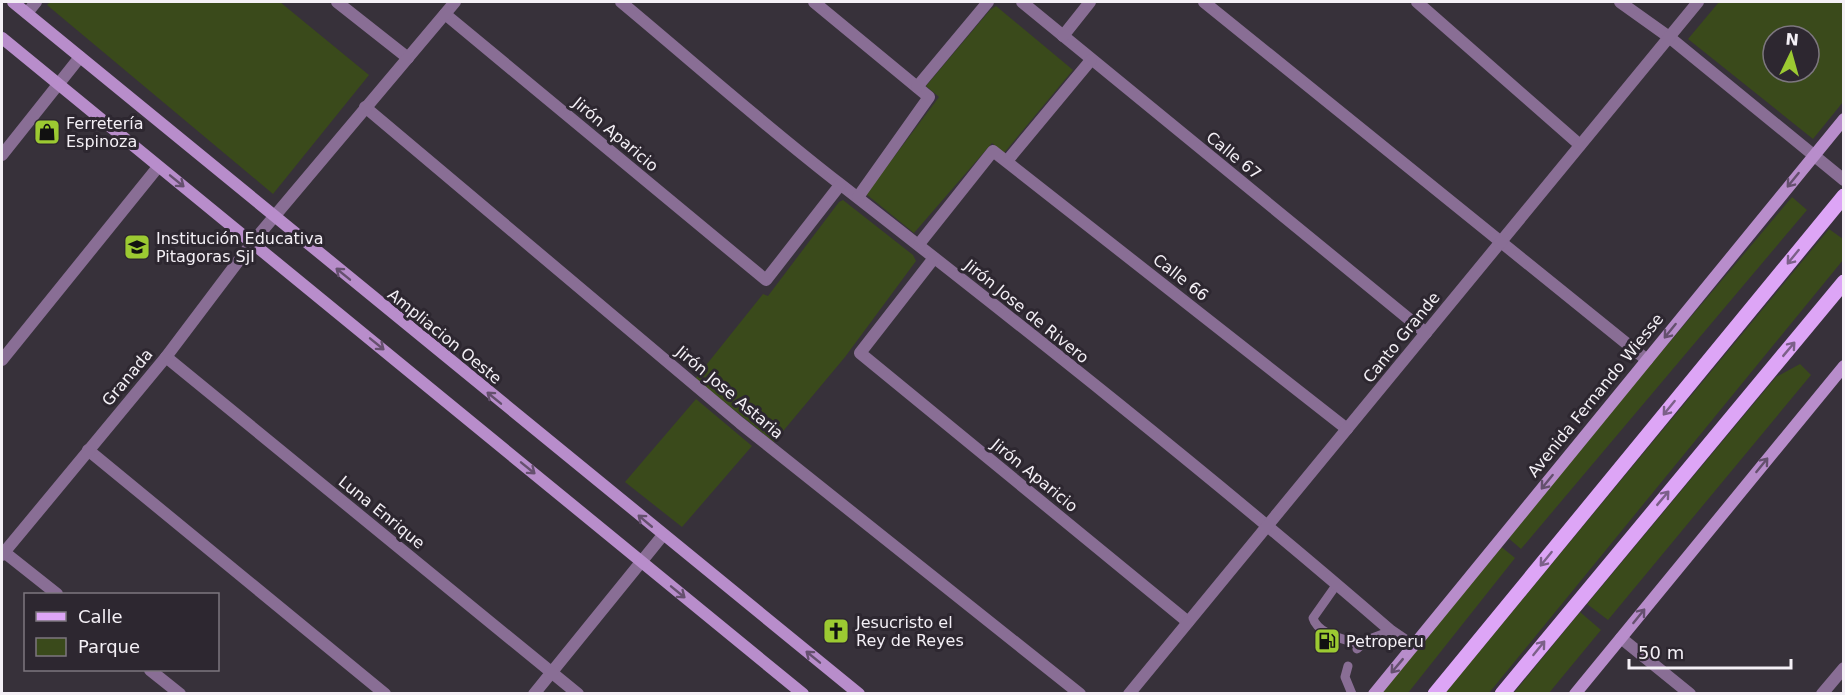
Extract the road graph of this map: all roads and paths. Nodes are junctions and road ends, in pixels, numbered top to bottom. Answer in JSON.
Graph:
{"nodes":[{"id":1,"x":13,"y":2,"type":"edge"},
{"id":2,"x":36,"y":2,"type":"edge"},
{"id":3,"x":338,"y":2,"type":"edge"},
{"id":4,"x":455,"y":2,"type":"edge"},
{"id":5,"x":621,"y":2,"type":"edge"},
{"id":6,"x":814,"y":2,"type":"edge"},
{"id":7,"x":988,"y":2,"type":"edge"},
{"id":8,"x":1090,"y":2,"type":"edge"},
{"id":9,"x":1204,"y":2,"type":"edge"},
{"id":10,"x":1417,"y":2,"type":"edge"},
{"id":11,"x":1620,"y":2,"type":"edge"},
{"id":12,"x":1698,"y":2,"type":"edge"},
{"id":13,"x":1030,"y":4,"type":"edge"},
{"id":14,"x":27,"y":13,"type":"junction"},
{"id":15,"x":445,"y":14,"type":"junction"},
{"id":16,"x":1062,"y":36,"type":"junction"},
{"id":17,"x":1669,"y":37,"type":"junction"},
{"id":18,"x":2,"y":38,"type":"edge"},
{"id":19,"x":80,"y":57,"type":"junction"},
{"id":20,"x":408,"y":58,"type":"junction"},
{"id":21,"x":1091,"y":60,"type":"junction"},
{"id":22,"x":59,"y":86,"type":"junction"},
{"id":23,"x":917,"y":87,"type":"junction"},
{"id":24,"x":364,"y":107,"type":"junction"},
{"id":25,"x":1844,"y":118,"type":"edge"},
{"id":26,"x":1580,"y":145,"type":"junction"},
{"id":27,"x":2,"y":155,"type":"edge"},
{"id":28,"x":1813,"y":155,"type":"junction"},
{"id":29,"x":1007,"y":161,"type":"junction"},
{"id":30,"x":159,"y":167,"type":"junction"},
{"id":31,"x":1844,"y":180,"type":"edge"},
{"id":32,"x":840,"y":185,"type":"junction"},
{"id":33,"x":1844,"y":196,"type":"edge"},
{"id":34,"x":858,"y":197,"type":"junction"},
{"id":35,"x":274,"y":218,"type":"junction"},
{"id":36,"x":1502,"y":241,"type":"junction"},
{"id":37,"x":252,"y":243,"type":"junction"},
{"id":38,"x":919,"y":244,"type":"junction"},
{"id":39,"x":934,"y":258,"type":"junction"},
{"id":40,"x":1844,"y":282,"type":"edge"},
{"id":41,"x":1426,"y":333,"type":"junction"},
{"id":42,"x":166,"y":357,"type":"junction"},
{"id":43,"x":2,"y":360,"type":"edge"},
{"id":44,"x":1647,"y":360,"type":"junction"},
{"id":45,"x":1844,"y":366,"type":"edge"},
{"id":46,"x":1347,"y":429,"type":"junction"},
{"id":47,"x":88,"y":450,"type":"junction"},
{"id":48,"x":1268,"y":525,"type":"junction"},
{"id":49,"x":663,"y":535,"type":"junction"},
{"id":50,"x":3,"y":554,"type":"edge"},
{"id":51,"x":642,"y":562,"type":"junction"},
{"id":52,"x":1337,"y":584,"type":"junction"},
{"id":53,"x":56,"y":593,"type":"edge"},
{"id":54,"x":1188,"y":622,"type":"junction"},
{"id":55,"x":1391,"y":631,"type":"junction"},
{"id":56,"x":1621,"y":638,"type":"junction"},
{"id":57,"x":1413,"y":646,"type":"junction"},
{"id":58,"x":1348,"y":666,"type":"dead end"},
{"id":59,"x":152,"y":671,"type":"edge"},
{"id":60,"x":551,"y":672,"type":"junction"},
{"id":61,"x":1842,"y":673,"type":"edge"},
{"id":62,"x":180,"y":693,"type":"edge"},
{"id":63,"x":385,"y":693,"type":"edge"},
{"id":64,"x":534,"y":693,"type":"edge"},
{"id":65,"x":578,"y":693,"type":"edge"},
{"id":66,"x":803,"y":693,"type":"edge"},
{"id":67,"x":859,"y":693,"type":"edge"},
{"id":68,"x":1080,"y":693,"type":"edge"},
{"id":69,"x":1130,"y":693,"type":"edge"},
{"id":70,"x":1352,"y":693,"type":"edge"},
{"id":71,"x":1374,"y":693,"type":"edge"},
{"id":72,"x":1435,"y":693,"type":"edge"},
{"id":73,"x":1502,"y":693,"type":"edge"},
{"id":74,"x":1575,"y":693,"type":"edge"},
{"id":75,"x":1690,"y":693,"type":"edge"},
{"id":76,"x":1822,"y":693,"type":"edge"}],
"edges":[{"from":1,"to":14,"type":"main road","name":"Ampliacion Oeste"},
{"from":2,"to":14,"type":"street"},
{"from":3,"to":20,"type":"street"},
{"from":4,"to":15,"type":"street","name":"Granada"},
{"from":5,"to":32,"type":"street","name":"Jirón Jose de Rivero"},
{"from":6,"to":23,"type":"street"},
{"from":7,"to":23,"type":"street"},
{"from":8,"to":16,"type":"street"},
{"from":9,"to":36,"type":"street"},
{"from":10,"to":26,"type":"street"},
{"from":11,"to":17,"type":"street"},
{"from":12,"to":17,"type":"street","name":"Canto Grande"},
{"from":13,"to":16,"type":"street","name":"Calle 67"},
{"from":14,"to":19,"type":"main road","name":"Ampliacion Oeste"},
{"from":15,"to":20,"type":"street","name":"Granada"},
{"from":15,"to":32,"type":"street","name":"Jirón Aparicio"},
{"from":16,"to":21,"type":"street","name":"Calle 67"},
{"from":17,"to":26,"type":"street","name":"Canto Grande"},
{"from":17,"to":28,"type":"street"},
{"from":18,"to":22,"type":"main road"},
{"from":19,"to":22,"type":"street"},
{"from":19,"to":35,"type":"main road","name":"Ampliacion Oeste"},
{"from":20,"to":24,"type":"street","name":"Granada"},
{"from":21,"to":29,"type":"street"},
{"from":21,"to":41,"type":"street","name":"Calle 67"},
{"from":22,"to":27,"type":"street"},
{"from":22,"to":30,"type":"main road"},
{"from":23,"to":34,"type":"street"},
{"from":24,"to":35,"type":"street","name":"Granada"},
{"from":24,"to":68,"type":"street","name":"Jirón Jose Astaria"},
{"from":25,"to":28,"type":"main road","name":"Avenida Fernando Wiesse"},
{"from":26,"to":36,"type":"street","name":"Canto Grande"},
{"from":28,"to":31,"type":"street"},
{"from":28,"to":44,"type":"main road","name":"Avenida Fernando Wiesse","one_way":true},
{"from":29,"to":38,"type":"street","name":"Calle 66"},
{"from":29,"to":46,"type":"street","name":"Calle 66"},
{"from":30,"to":37,"type":"main road","one_way":true},
{"from":30,"to":43,"type":"street"},
{"from":32,"to":34,"type":"street","name":"Jirón Jose de Rivero"},
{"from":33,"to":72,"type":"main road","one_way":true},
{"from":34,"to":38,"type":"street","name":"Jirón Jose de Rivero"},
{"from":35,"to":37,"type":"street","name":"Granada"},
{"from":49,"to":35,"type":"main road","name":"Ampliacion Oeste","one_way":true},
{"from":36,"to":41,"type":"street","name":"Canto Grande"},
{"from":36,"to":44,"type":"street"},
{"from":37,"to":42,"type":"street","name":"Granada"},
{"from":37,"to":51,"type":"main road","one_way":true},
{"from":38,"to":39,"type":"street","name":"Jirón Jose de Rivero"},
{"from":39,"to":48,"type":"street","name":"Jirón Jose de Rivero"},
{"from":39,"to":54,"type":"street","name":"Jirón Aparicio"},
{"from":73,"to":40,"type":"main road","one_way":true},
{"from":41,"to":46,"type":"street","name":"Canto Grande"},
{"from":42,"to":47,"type":"street","name":"Granada"},
{"from":42,"to":60,"type":"street","name":"Luna Enrique"},
{"from":44,"to":57,"type":"main road","name":"Avenida Fernando Wiesse","one_way":true},
{"from":56,"to":45,"type":"main road","one_way":true},
{"from":46,"to":48,"type":"street","name":"Canto Grande"},
{"from":47,"to":50,"type":"street","name":"Granada"},
{"from":47,"to":63,"type":"street"},
{"from":48,"to":52,"type":"street","name":"Jirón Jose de Rivero"},
{"from":48,"to":54,"type":"street","name":"Canto Grande"},
{"from":49,"to":51,"type":"street"},
{"from":67,"to":49,"type":"main road","name":"Ampliacion Oeste","one_way":true},
{"from":50,"to":53,"type":"street"},
{"from":51,"to":60,"type":"street"},
{"from":51,"to":66,"type":"main road","one_way":true},
{"from":52,"to":55,"type":"street","name":"Jirón Jose de Rivero"},
{"from":52,"to":55,"type":"lane"},
{"from":54,"to":69,"type":"street","name":"Canto Grande"},
{"from":55,"to":57,"type":"street","name":"Jirón Jose de Rivero"},
{"from":56,"to":74,"type":"main road"},
{"from":56,"to":75,"type":"street"},
{"from":57,"to":71,"type":"main road","name":"Avenida Fernando Wiesse","one_way":true},
{"from":58,"to":70,"type":"lane"},
{"from":59,"to":62,"type":"street"},
{"from":60,"to":64,"type":"street"},
{"from":60,"to":65,"type":"street","name":"Luna Enrique"},
{"from":61,"to":76,"type":"street"}]}
